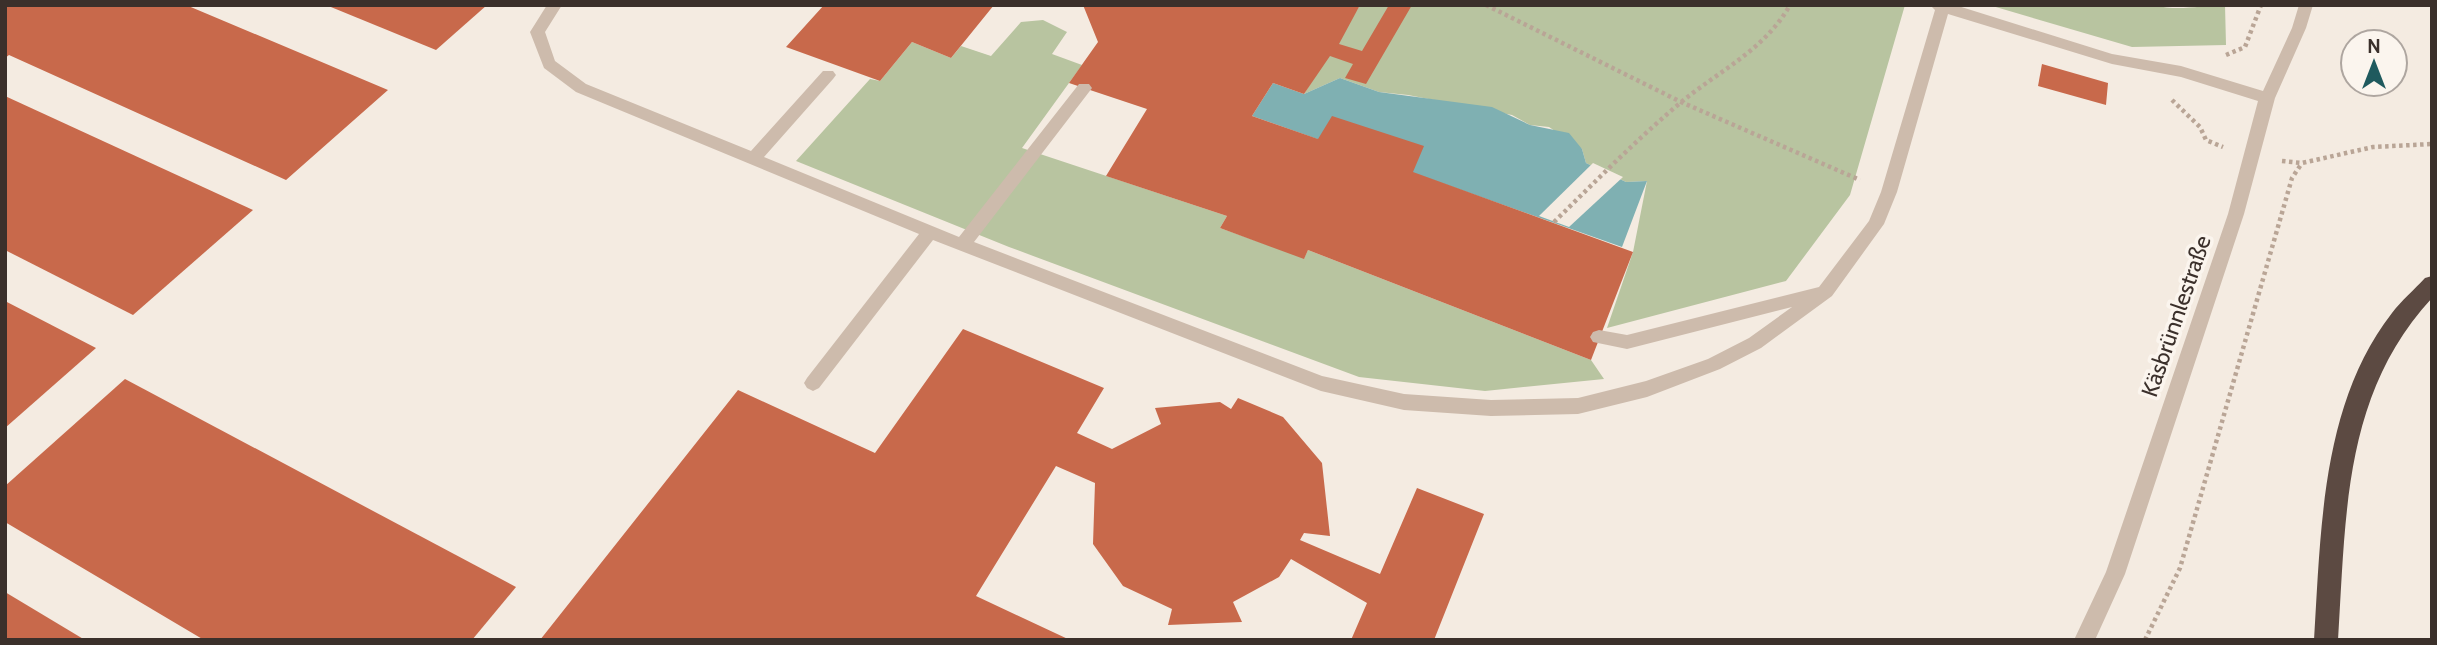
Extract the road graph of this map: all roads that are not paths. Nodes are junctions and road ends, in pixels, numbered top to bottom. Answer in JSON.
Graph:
{"nodes":[{"id":1,"x":555,"y":5,"type":"edge"},
{"id":2,"x":2306,"y":5,"type":"edge"},
{"id":3,"x":1940,"y":6,"type":"edge"},
{"id":4,"x":828,"y":75,"type":"dead end"},
{"id":5,"x":1084,"y":88,"type":"dead end"},
{"id":6,"x":2267,"y":98,"type":"junction"},
{"id":7,"x":754,"y":159,"type":"junction"},
{"id":8,"x":930,"y":232,"type":"junction"},
{"id":9,"x":962,"y":245,"type":"junction"},
{"id":10,"x":2432,"y":284,"type":"edge"},
{"id":11,"x":1826,"y":291,"type":"junction"},
{"id":12,"x":1599,"y":337,"type":"dead end"},
{"id":13,"x":813,"y":383,"type":"dead end"},
{"id":14,"x":2084,"y":640,"type":"edge"},
{"id":15,"x":2326,"y":640,"type":"edge"}],
"edges":[{"from":1,"to":7,"type":"street"},
{"from":2,"to":6,"type":"street","name":"Käsbrünnlestraße"},
{"from":3,"to":6,"type":"street"},
{"from":3,"to":11,"type":"street"},
{"from":4,"to":7,"type":"street"},
{"from":5,"to":9,"type":"street"},
{"from":6,"to":14,"type":"street","name":"Käsbrünnlestraße"},
{"from":7,"to":8,"type":"street"},
{"from":8,"to":9,"type":"street"},
{"from":8,"to":13,"type":"street"},
{"from":9,"to":11,"type":"street"},
{"from":10,"to":15,"type":"highway"},
{"from":11,"to":12,"type":"street"}]}
